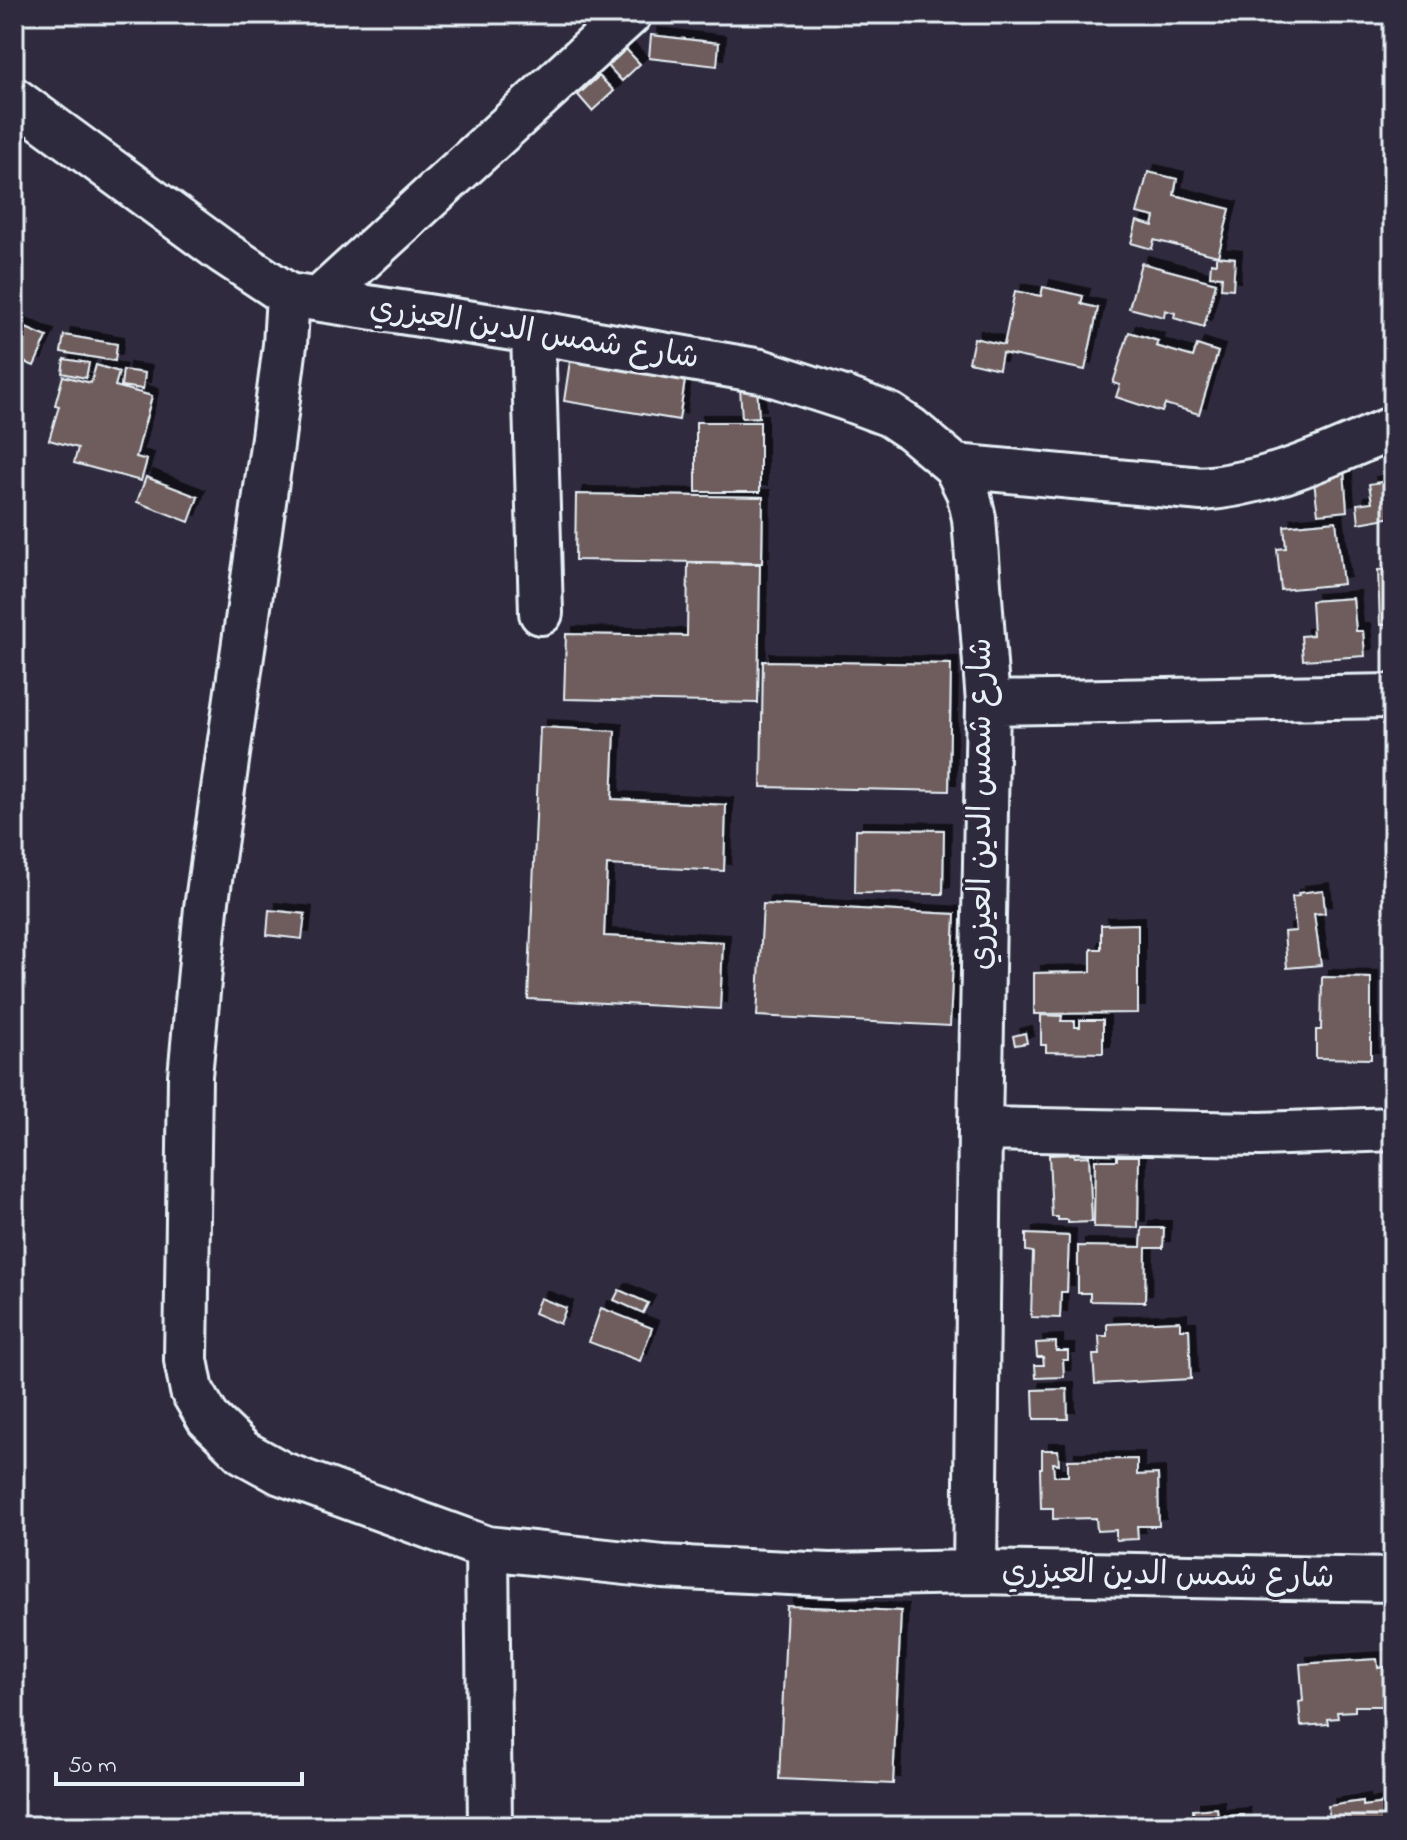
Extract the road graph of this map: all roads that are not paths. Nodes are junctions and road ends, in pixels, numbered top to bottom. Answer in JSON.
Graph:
{"nodes":[{"id":1,"x":630,"y":14,"type":"edge"},
{"id":2,"x":14,"y":99,"type":"edge"},
{"id":3,"x":303,"y":297,"type":"junction"},
{"id":4,"x":533,"y":332,"type":"junction"},
{"id":5,"x":1393,"y":428,"type":"edge"},
{"id":6,"x":955,"y":466,"type":"junction"},
{"id":7,"x":541,"y":613,"type":"dead end"},
{"id":8,"x":1393,"y":696,"type":"edge"},
{"id":9,"x":988,"y":703,"type":"junction"},
{"id":10,"x":980,"y":1129,"type":"junction"},
{"id":11,"x":1393,"y":1129,"type":"edge"},
{"id":12,"x":487,"y":1548,"type":"junction"},
{"id":13,"x":975,"y":1572,"type":"junction"},
{"id":14,"x":1393,"y":1580,"type":"edge"},
{"id":15,"x":490,"y":1826,"type":"edge"}],
"edges":[{"from":1,"to":3,"type":"street"},
{"from":2,"to":3,"type":"street","name":"شارع شمس الدين العيزري"},
{"from":3,"to":4,"type":"street","name":"شارع شمس الدين العيزري"},
{"from":3,"to":12,"type":"street"},
{"from":4,"to":6,"type":"street","name":"شارع شمس الدين العيزري"},
{"from":4,"to":7,"type":"street"},
{"from":5,"to":6,"type":"street"},
{"from":6,"to":9,"type":"street","name":"شارع شمس الدين العيزري"},
{"from":8,"to":9,"type":"street"},
{"from":9,"to":10,"type":"street","name":"شارع شمس الدين العيزري"},
{"from":10,"to":11,"type":"street"},
{"from":10,"to":13,"type":"street","name":"شارع شمس الدين العيزري"},
{"from":12,"to":13,"type":"street"},
{"from":12,"to":15,"type":"street"},
{"from":13,"to":14,"type":"street","name":"شارع شمس الدين العيزري"}]}
